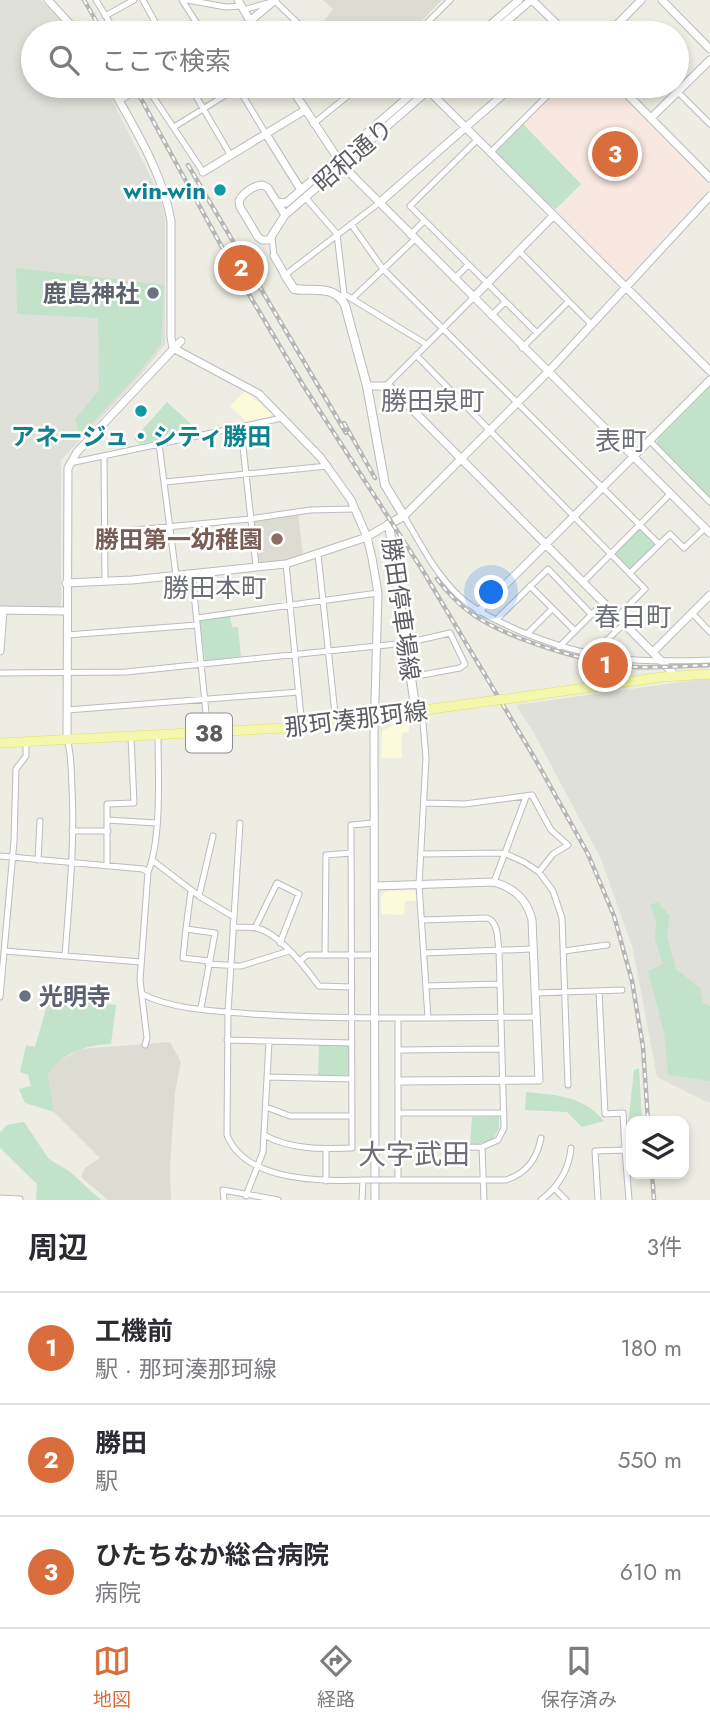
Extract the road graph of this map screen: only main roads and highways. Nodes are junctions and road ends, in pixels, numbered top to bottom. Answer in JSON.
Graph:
{"nodes":[{"id":1,"x":285,"y":275,"type":"road end"},
{"id":2,"x":710,"y":674,"type":"edge"},
{"id":3,"x":419,"y":712,"type":"junction"},
{"id":4,"x":0,"y":743,"type":"edge"}],
"edges":[{"from":1,"to":3,"type":"main road","name":"勝田停車場線"},
{"from":2,"to":3,"type":"main road","name":"那珂湊那珂線","number":"38"},
{"from":3,"to":4,"type":"main road","name":"那珂湊那珂線","number":"38"}]}
